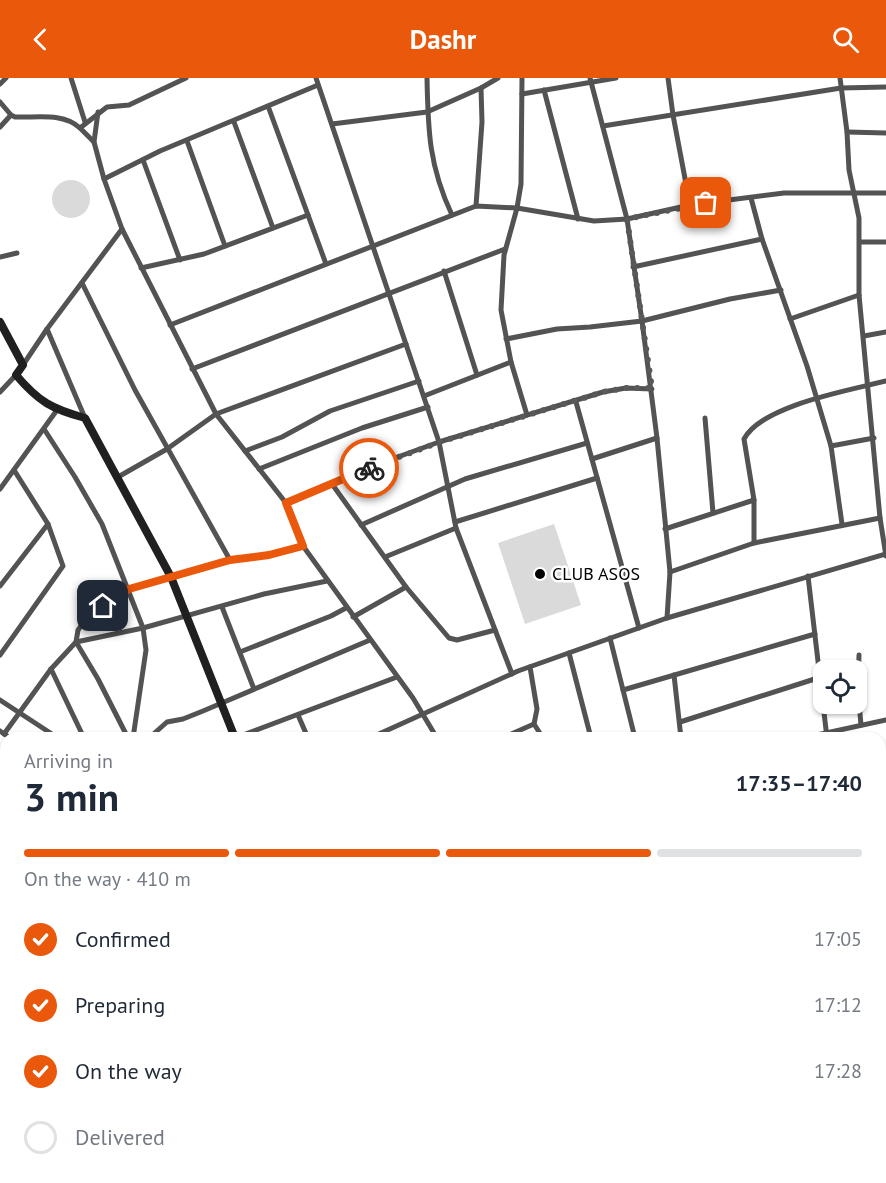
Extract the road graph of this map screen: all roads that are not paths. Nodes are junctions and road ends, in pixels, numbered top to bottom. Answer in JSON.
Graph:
{"nodes":[{"id":1,"x":6,"y":78,"type":"edge"},
{"id":2,"x":70,"y":78,"type":"edge"},
{"id":3,"x":186,"y":78,"type":"edge"},
{"id":4,"x":316,"y":78,"type":"edge"},
{"id":5,"x":427,"y":78,"type":"edge"},
{"id":6,"x":498,"y":78,"type":"edge"},
{"id":7,"x":522,"y":78,"type":"edge"},
{"id":8,"x":616,"y":78,"type":"edge"},
{"id":9,"x":668,"y":78,"type":"edge"},
{"id":10,"x":840,"y":78,"type":"edge"},
{"id":11,"x":179,"y":80,"type":"edge"},
{"id":12,"x":590,"y":81,"type":"edge"},
{"id":13,"x":0,"y":84,"type":"edge"},
{"id":14,"x":318,"y":85,"type":"junction"},
{"id":15,"x":886,"y":87,"type":"edge"},
{"id":16,"x":481,"y":88,"type":"junction"},
{"id":17,"x":840,"y":88,"type":"junction"},
{"id":18,"x":544,"y":90,"type":"junction"},
{"id":19,"x":522,"y":94,"type":"junction"},
{"id":20,"x":0,"y":102,"type":"edge"},
{"id":21,"x":268,"y":106,"type":"junction"},
{"id":22,"x":98,"y":112,"type":"junction"},
{"id":23,"x":427,"y":112,"type":"junction"},
{"id":24,"x":11,"y":115,"type":"junction"},
{"id":25,"x":673,"y":115,"type":"junction"},
{"id":26,"x":85,"y":122,"type":"junction"},
{"id":27,"x":234,"y":122,"type":"junction"},
{"id":28,"x":332,"y":124,"type":"junction"},
{"id":29,"x":603,"y":126,"type":"junction"},
{"id":30,"x":0,"y":127,"type":"edge"},
{"id":31,"x":80,"y":128,"type":"junction"},
{"id":32,"x":847,"y":132,"type":"junction"},
{"id":33,"x":886,"y":133,"type":"edge"},
{"id":34,"x":187,"y":141,"type":"junction"},
{"id":35,"x":94,"y":142,"type":"junction"},
{"id":36,"x":143,"y":160,"type":"junction"},
{"id":37,"x":104,"y":179,"type":"junction"},
{"id":38,"x":886,"y":193,"type":"edge"},
{"id":39,"x":855,"y":194,"type":"junction"},
{"id":40,"x":751,"y":198,"type":"junction"},
{"id":41,"x":690,"y":205,"type":"junction"},
{"id":42,"x":476,"y":206,"type":"junction"},
{"id":43,"x":517,"y":208,"type":"junction"},
{"id":44,"x":308,"y":215,"type":"junction"},
{"id":45,"x":452,"y":215,"type":"junction"},
{"id":46,"x":578,"y":219,"type":"junction"},
{"id":47,"x":627,"y":219,"type":"junction"},
{"id":48,"x":273,"y":228,"type":"junction"},
{"id":49,"x":122,"y":229,"type":"junction"},
{"id":50,"x":762,"y":239,"type":"junction"},
{"id":51,"x":861,"y":242,"type":"junction"},
{"id":52,"x":886,"y":243,"type":"edge"},
{"id":53,"x":225,"y":246,"type":"junction"},
{"id":54,"x":373,"y":246,"type":"junction"},
{"id":55,"x":505,"y":249,"type":"junction"},
{"id":56,"x":17,"y":253,"type":"dead end"},
{"id":57,"x":0,"y":257,"type":"edge"},
{"id":58,"x":180,"y":260,"type":"junction"},
{"id":59,"x":326,"y":264,"type":"junction"},
{"id":60,"x":633,"y":267,"type":"junction"},
{"id":61,"x":141,"y":268,"type":"junction"},
{"id":62,"x":444,"y":272,"type":"junction"},
{"id":63,"x":82,"y":283,"type":"junction"},
{"id":64,"x":781,"y":290,"type":"junction"},
{"id":65,"x":389,"y":292,"type":"junction"},
{"id":66,"x":859,"y":295,"type":"junction"},
{"id":67,"x":790,"y":319,"type":"junction"},
{"id":68,"x":642,"y":321,"type":"junction"},
{"id":69,"x":0,"y":322,"type":"edge"},
{"id":70,"x":170,"y":325,"type":"junction"},
{"id":71,"x":47,"y":329,"type":"junction"},
{"id":72,"x":886,"y":332,"type":"edge"},
{"id":73,"x":864,"y":336,"type":"junction"},
{"id":74,"x":507,"y":339,"type":"junction"},
{"id":75,"x":406,"y":344,"type":"junction"},
{"id":76,"x":511,"y":362,"type":"junction"},
{"id":77,"x":23,"y":365,"type":"junction"},
{"id":78,"x":192,"y":369,"type":"junction"},
{"id":79,"x":16,"y":375,"type":"junction"},
{"id":80,"x":477,"y":375,"type":"junction"},
{"id":81,"x":419,"y":381,"type":"junction"},
{"id":82,"x":886,"y":381,"type":"edge"},
{"id":83,"x":869,"y":386,"type":"junction"},
{"id":84,"x":652,"y":388,"type":"junction"},
{"id":85,"x":0,"y":390,"type":"edge"},
{"id":86,"x":424,"y":396,"type":"junction"},
{"id":87,"x":816,"y":397,"type":"junction"},
{"id":88,"x":576,"y":402,"type":"junction"},
{"id":89,"x":428,"y":407,"type":"junction"},
{"id":90,"x":57,"y":410,"type":"junction"},
{"id":91,"x":216,"y":414,"type":"junction"},
{"id":92,"x":526,"y":415,"type":"junction"},
{"id":93,"x":85,"y":418,"type":"junction"},
{"id":94,"x":705,"y":418,"type":"dead end"},
{"id":95,"x":44,"y":429,"type":"junction"},
{"id":96,"x":657,"y":438,"type":"junction"},
{"id":97,"x":874,"y":438,"type":"junction"},
{"id":98,"x":440,"y":442,"type":"junction"},
{"id":99,"x":587,"y":443,"type":"junction"},
{"id":100,"x":831,"y":446,"type":"junction"},
{"id":101,"x":167,"y":449,"type":"junction"},
{"id":102,"x":244,"y":450,"type":"junction"},
{"id":103,"x":592,"y":459,"type":"junction"},
{"id":104,"x":259,"y":469,"type":"junction"},
{"id":105,"x":14,"y":470,"type":"junction"},
{"id":106,"x":118,"y":477,"type":"junction"},
{"id":107,"x":597,"y":478,"type":"junction"},
{"id":108,"x":332,"y":484,"type":"junction"},
{"id":109,"x":448,"y":488,"type":"junction"},
{"id":110,"x":0,"y":489,"type":"edge"},
{"id":111,"x":754,"y":500,"type":"junction"},
{"id":112,"x":286,"y":503,"type":"junction"},
{"id":113,"x":713,"y":513,"type":"junction"},
{"id":114,"x":880,"y":518,"type":"junction"},
{"id":115,"x":48,"y":524,"type":"junction"},
{"id":116,"x":842,"y":524,"type":"junction"},
{"id":117,"x":361,"y":525,"type":"junction"},
{"id":118,"x":456,"y":525,"type":"junction"},
{"id":119,"x":664,"y":529,"type":"junction"},
{"id":120,"x":754,"y":543,"type":"junction"},
{"id":121,"x":303,"y":546,"type":"junction"},
{"id":122,"x":886,"y":555,"type":"edge"},
{"id":123,"x":385,"y":557,"type":"junction"},
{"id":124,"x":230,"y":560,"type":"junction"},
{"id":125,"x":670,"y":572,"type":"junction"},
{"id":126,"x":808,"y":576,"type":"junction"},
{"id":127,"x":171,"y":577,"type":"junction"},
{"id":128,"x":327,"y":581,"type":"junction"},
{"id":129,"x":0,"y":586,"type":"edge"},
{"id":130,"x":406,"y":587,"type":"junction"},
{"id":131,"x":129,"y":589,"type":"junction"},
{"id":132,"x":222,"y":607,"type":"junction"},
{"id":133,"x":346,"y":608,"type":"junction"},
{"id":134,"x":185,"y":616,"type":"junction"},
{"id":135,"x":353,"y":617,"type":"junction"},
{"id":136,"x":667,"y":618,"type":"junction"},
{"id":137,"x":142,"y":628,"type":"junction"},
{"id":138,"x":639,"y":628,"type":"junction"},
{"id":139,"x":495,"y":630,"type":"junction"},
{"id":140,"x":815,"y":634,"type":"junction"},
{"id":141,"x":610,"y":638,"type":"junction"},
{"id":142,"x":370,"y":640,"type":"junction"},
{"id":143,"x":76,"y":642,"type":"junction"},
{"id":144,"x":240,"y":652,"type":"junction"},
{"id":145,"x":569,"y":653,"type":"junction"},
{"id":146,"x":0,"y":655,"type":"edge"},
{"id":147,"x":859,"y":656,"type":"dead end"},
{"id":148,"x":819,"y":660,"type":"edge"},
{"id":149,"x":530,"y":667,"type":"junction"},
{"id":150,"x":51,"y":669,"type":"junction"},
{"id":151,"x":512,"y":674,"type":"junction"},
{"id":152,"x":674,"y":675,"type":"junction"},
{"id":153,"x":397,"y":677,"type":"junction"},
{"id":154,"x":813,"y":680,"type":"edge"},
{"id":155,"x":254,"y":689,"type":"junction"},
{"id":156,"x":623,"y":690,"type":"junction"},
{"id":157,"x":0,"y":700,"type":"edge"},
{"id":158,"x":220,"y":704,"type":"junction"},
{"id":159,"x":423,"y":713,"type":"junction"},
{"id":160,"x":18,"y":714,"type":"junction"},
{"id":161,"x":825,"y":714,"type":"edge"},
{"id":162,"x":298,"y":715,"type":"junction"},
{"id":163,"x":886,"y":720,"type":"edge"},
{"id":164,"x":680,"y":722,"type":"junction"},
{"id":165,"x":534,"y":724,"type":"junction"},
{"id":166,"x":861,"y":725,"type":"junction"},
{"id":167,"x":6,"y":732,"type":"edge"},
{"id":168,"x":48,"y":732,"type":"edge"},
{"id":169,"x":81,"y":732,"type":"edge"},
{"id":170,"x":125,"y":732,"type":"edge"},
{"id":171,"x":134,"y":732,"type":"edge"},
{"id":172,"x":156,"y":732,"type":"edge"},
{"id":173,"x":232,"y":732,"type":"edge"},
{"id":174,"x":251,"y":732,"type":"edge"},
{"id":175,"x":305,"y":732,"type":"edge"},
{"id":176,"x":383,"y":732,"type":"edge"},
{"id":177,"x":434,"y":732,"type":"edge"},
{"id":178,"x":516,"y":732,"type":"edge"},
{"id":179,"x":539,"y":732,"type":"edge"},
{"id":180,"x":589,"y":732,"type":"edge"},
{"id":181,"x":634,"y":732,"type":"edge"},
{"id":182,"x":681,"y":732,"type":"edge"},
{"id":183,"x":827,"y":732,"type":"edge"},
{"id":184,"x":837,"y":732,"type":"edge"}],
"edges":[{"from":1,"to":13,"type":"street"},
{"from":2,"to":26,"type":"street"},
{"from":3,"to":11,"type":"street"},
{"from":4,"to":14,"type":"street"},
{"from":5,"to":23,"type":"street"},
{"from":6,"to":16,"type":"street"},
{"from":7,"to":19,"type":"street"},
{"from":8,"to":12,"type":"street"},
{"from":9,"to":25,"type":"street"},
{"from":10,"to":17,"type":"street"},
{"from":11,"to":22,"type":"street"},
{"from":12,"to":18,"type":"street"},
{"from":12,"to":29,"type":"street"},
{"from":14,"to":21,"type":"street"},
{"from":14,"to":28,"type":"street"},
{"from":15,"to":17,"type":"street"},
{"from":16,"to":23,"type":"street"},
{"from":16,"to":42,"type":"street"},
{"from":17,"to":25,"type":"street"},
{"from":17,"to":32,"type":"street"},
{"from":18,"to":19,"type":"street"},
{"from":18,"to":46,"type":"street"},
{"from":19,"to":43,"type":"street"},
{"from":20,"to":24,"type":"street"},
{"from":21,"to":27,"type":"street"},
{"from":21,"to":44,"type":"street"},
{"from":22,"to":26,"type":"street"},
{"from":22,"to":35,"type":"street"},
{"from":23,"to":28,"type":"street"},
{"from":23,"to":45,"type":"street"},
{"from":24,"to":30,"type":"street"},
{"from":24,"to":31,"type":"street"},
{"from":25,"to":29,"type":"street"},
{"from":25,"to":41,"type":"street"},
{"from":26,"to":31,"type":"street"},
{"from":27,"to":34,"type":"street"},
{"from":27,"to":48,"type":"street"},
{"from":28,"to":54,"type":"street"},
{"from":29,"to":47,"type":"street"},
{"from":31,"to":35,"type":"street"},
{"from":32,"to":33,"type":"street"},
{"from":32,"to":39,"type":"street"},
{"from":34,"to":36,"type":"street"},
{"from":34,"to":53,"type":"street"},
{"from":35,"to":37,"type":"street"},
{"from":36,"to":37,"type":"street"},
{"from":36,"to":58,"type":"street"},
{"from":37,"to":49,"type":"street"},
{"from":38,"to":39,"type":"street"},
{"from":39,"to":40,"type":"street"},
{"from":39,"to":51,"type":"street"},
{"from":40,"to":41,"type":"street"},
{"from":40,"to":50,"type":"street"},
{"from":41,"to":47,"type":"street"},
{"from":42,"to":43,"type":"street"},
{"from":42,"to":45,"type":"street"},
{"from":43,"to":46,"type":"street"},
{"from":43,"to":55,"type":"street"},
{"from":44,"to":48,"type":"street"},
{"from":44,"to":59,"type":"street"},
{"from":45,"to":54,"type":"street"},
{"from":46,"to":47,"type":"street"},
{"from":47,"to":60,"type":"street"},
{"from":48,"to":53,"type":"street"},
{"from":49,"to":61,"type":"street"},
{"from":49,"to":63,"type":"street"},
{"from":50,"to":60,"type":"street"},
{"from":50,"to":64,"type":"street"},
{"from":51,"to":52,"type":"street"},
{"from":51,"to":66,"type":"street"},
{"from":53,"to":58,"type":"street"},
{"from":54,"to":59,"type":"street"},
{"from":54,"to":65,"type":"street"},
{"from":55,"to":62,"type":"street"},
{"from":55,"to":74,"type":"street"},
{"from":56,"to":57,"type":"street"},
{"from":58,"to":61,"type":"street"},
{"from":59,"to":70,"type":"street"},
{"from":60,"to":68,"type":"street"},
{"from":61,"to":70,"type":"street"},
{"from":62,"to":65,"type":"street"},
{"from":62,"to":80,"type":"street"},
{"from":63,"to":71,"type":"street"},
{"from":63,"to":101,"type":"street"},
{"from":64,"to":67,"type":"street"},
{"from":64,"to":68,"type":"street"},
{"from":65,"to":75,"type":"street"},
{"from":65,"to":78,"type":"street"},
{"from":66,"to":67,"type":"street"},
{"from":66,"to":73,"type":"street"},
{"from":67,"to":87,"type":"street"},
{"from":68,"to":74,"type":"street"},
{"from":68,"to":84,"type":"street"},
{"from":69,"to":77,"type":"street"},
{"from":70,"to":78,"type":"street"},
{"from":71,"to":77,"type":"street"},
{"from":71,"to":93,"type":"street"},
{"from":72,"to":73,"type":"street"},
{"from":73,"to":83,"type":"street"},
{"from":74,"to":76,"type":"street"},
{"from":75,"to":81,"type":"street"},
{"from":75,"to":91,"type":"street"},
{"from":76,"to":80,"type":"street"},
{"from":76,"to":92,"type":"street"},
{"from":77,"to":79,"type":"street"},
{"from":78,"to":91,"type":"street"},
{"from":79,"to":85,"type":"street"},
{"from":79,"to":90,"type":"street"},
{"from":80,"to":86,"type":"street"},
{"from":81,"to":86,"type":"street"},
{"from":81,"to":102,"type":"street"},
{"from":82,"to":83,"type":"street"},
{"from":83,"to":87,"type":"street"},
{"from":83,"to":97,"type":"street"},
{"from":84,"to":88,"type":"street"},
{"from":84,"to":96,"type":"street"},
{"from":86,"to":89,"type":"street"},
{"from":87,"to":100,"type":"street"},
{"from":87,"to":111,"type":"street"},
{"from":88,"to":92,"type":"street"},
{"from":88,"to":99,"type":"street"},
{"from":89,"to":98,"type":"street"},
{"from":89,"to":104,"type":"street"},
{"from":90,"to":93,"type":"street"},
{"from":90,"to":95,"type":"street"},
{"from":91,"to":101,"type":"street"},
{"from":91,"to":102,"type":"street"},
{"from":92,"to":98,"type":"street"},
{"from":93,"to":106,"type":"street"},
{"from":94,"to":113,"type":"street"},
{"from":95,"to":105,"type":"street"},
{"from":95,"to":131,"type":"street"},
{"from":96,"to":103,"type":"street"},
{"from":96,"to":119,"type":"street"},
{"from":97,"to":100,"type":"street"},
{"from":97,"to":114,"type":"street"},
{"from":98,"to":108,"type":"street"},
{"from":98,"to":109,"type":"street"},
{"from":99,"to":103,"type":"street"},
{"from":99,"to":109,"type":"street"},
{"from":100,"to":116,"type":"street"},
{"from":101,"to":106,"type":"street"},
{"from":101,"to":124,"type":"street"},
{"from":102,"to":104,"type":"street"},
{"from":103,"to":107,"type":"street"},
{"from":104,"to":112,"type":"street"},
{"from":105,"to":110,"type":"street"},
{"from":105,"to":115,"type":"street"},
{"from":106,"to":127,"type":"street"},
{"from":107,"to":118,"type":"street"},
{"from":107,"to":138,"type":"street"},
{"from":108,"to":112,"type":"street"},
{"from":108,"to":117,"type":"street"},
{"from":109,"to":117,"type":"street"},
{"from":109,"to":118,"type":"street"},
{"from":111,"to":113,"type":"street"},
{"from":111,"to":120,"type":"street"},
{"from":112,"to":121,"type":"street"},
{"from":113,"to":119,"type":"street"},
{"from":114,"to":116,"type":"street"},
{"from":114,"to":122,"type":"street"},
{"from":115,"to":129,"type":"street"},
{"from":115,"to":146,"type":"street"},
{"from":116,"to":120,"type":"street"},
{"from":117,"to":123,"type":"street"},
{"from":118,"to":123,"type":"street"},
{"from":118,"to":139,"type":"street"},
{"from":119,"to":125,"type":"street"},
{"from":120,"to":125,"type":"street"},
{"from":121,"to":124,"type":"street"},
{"from":121,"to":128,"type":"street"},
{"from":122,"to":126,"type":"street"},
{"from":123,"to":130,"type":"street"},
{"from":124,"to":127,"type":"street"},
{"from":125,"to":136,"type":"street"},
{"from":126,"to":136,"type":"street"},
{"from":126,"to":140,"type":"street"},
{"from":127,"to":131,"type":"street"},
{"from":127,"to":134,"type":"street"},
{"from":128,"to":132,"type":"street"},
{"from":128,"to":133,"type":"street"},
{"from":130,"to":135,"type":"street"},
{"from":130,"to":139,"type":"street"},
{"from":131,"to":137,"type":"street"},
{"from":131,"to":143,"type":"street"},
{"from":132,"to":134,"type":"street"},
{"from":132,"to":144,"type":"street"},
{"from":133,"to":135,"type":"street"},
{"from":133,"to":144,"type":"street"},
{"from":134,"to":137,"type":"street"},
{"from":134,"to":158,"type":"street"},
{"from":135,"to":142,"type":"street"},
{"from":136,"to":138,"type":"street"},
{"from":137,"to":143,"type":"street"},
{"from":137,"to":171,"type":"street"},
{"from":138,"to":141,"type":"street"},
{"from":139,"to":151,"type":"street"},
{"from":140,"to":148,"type":"street"},
{"from":140,"to":152,"type":"street"},
{"from":141,"to":145,"type":"street"},
{"from":141,"to":156,"type":"street"},
{"from":142,"to":153,"type":"street"},
{"from":142,"to":155,"type":"street"},
{"from":143,"to":150,"type":"street"},
{"from":143,"to":170,"type":"street"},
{"from":144,"to":155,"type":"street"},
{"from":145,"to":149,"type":"street"},
{"from":145,"to":180,"type":"street"},
{"from":147,"to":166,"type":"street"},
{"from":149,"to":151,"type":"street"},
{"from":149,"to":165,"type":"street"},
{"from":150,"to":160,"type":"street"},
{"from":150,"to":169,"type":"street"},
{"from":151,"to":159,"type":"street"},
{"from":152,"to":156,"type":"street"},
{"from":152,"to":164,"type":"street"},
{"from":153,"to":159,"type":"street"},
{"from":153,"to":162,"type":"street"},
{"from":154,"to":164,"type":"street"},
{"from":155,"to":158,"type":"street"},
{"from":156,"to":181,"type":"street"},
{"from":157,"to":160,"type":"street"},
{"from":158,"to":172,"type":"street"},
{"from":158,"to":173,"type":"street"},
{"from":159,"to":176,"type":"street"},
{"from":159,"to":177,"type":"street"},
{"from":160,"to":167,"type":"street"},
{"from":160,"to":168,"type":"street"},
{"from":161,"to":183,"type":"street"},
{"from":162,"to":174,"type":"street"},
{"from":162,"to":175,"type":"street"},
{"from":163,"to":166,"type":"street"},
{"from":164,"to":182,"type":"street"},
{"from":165,"to":178,"type":"street"},
{"from":165,"to":179,"type":"street"},
{"from":166,"to":184,"type":"street"}]}
